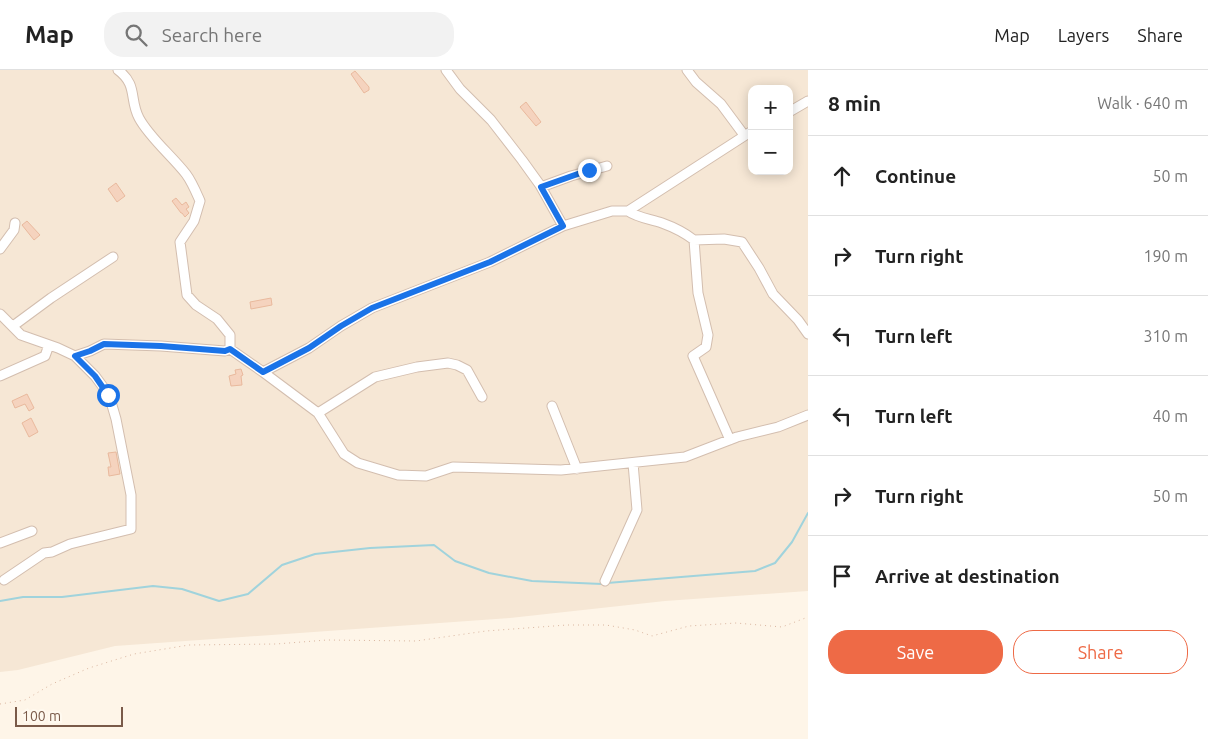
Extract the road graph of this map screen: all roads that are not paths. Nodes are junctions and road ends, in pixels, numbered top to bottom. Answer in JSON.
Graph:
{"nodes":[{"id":1,"x":118,"y":70,"type":"edge"},
{"id":2,"x":446,"y":70,"type":"edge"},
{"id":3,"x":688,"y":70,"type":"edge"},
{"id":4,"x":808,"y":101,"type":"edge"},
{"id":5,"x":793,"y":110,"type":"edge"},
{"id":6,"x":748,"y":133,"type":"edge"},
{"id":7,"x":607,"y":166,"type":"dead end"},
{"id":8,"x":541,"y":187,"type":"junction"},
{"id":9,"x":628,"y":211,"type":"junction"},
{"id":10,"x":16,"y":223,"type":"dead end"},
{"id":11,"x":563,"y":226,"type":"junction"},
{"id":12,"x":694,"y":240,"type":"junction"},
{"id":13,"x":0,"y":248,"type":"edge"},
{"id":14,"x":113,"y":257,"type":"dead end"},
{"id":15,"x":0,"y":314,"type":"edge"},
{"id":16,"x":13,"y":326,"type":"junction"},
{"id":17,"x":808,"y":334,"type":"edge"},
{"id":18,"x":49,"y":345,"type":"junction"},
{"id":19,"x":230,"y":349,"type":"junction"},
{"id":20,"x":75,"y":356,"type":"junction"},
{"id":21,"x":263,"y":372,"type":"junction"},
{"id":22,"x":0,"y":376,"type":"edge"},
{"id":23,"x":482,"y":397,"type":"dead end"},
{"id":24,"x":552,"y":406,"type":"dead end"},
{"id":25,"x":318,"y":413,"type":"junction"},
{"id":26,"x":808,"y":415,"type":"edge"},
{"id":27,"x":730,"y":440,"type":"junction"},
{"id":28,"x":633,"y":463,"type":"junction"},
{"id":29,"x":577,"y":468,"type":"junction"},
{"id":30,"x":32,"y":531,"type":"dead end"},
{"id":31,"x":0,"y":543,"type":"edge"},
{"id":32,"x":4,"y":580,"type":"dead end"},
{"id":33,"x":605,"y":581,"type":"dead end"}],
"edges":[{"from":1,"to":19,"type":"street"},
{"from":2,"to":8,"type":"street"},
{"from":3,"to":6,"type":"street"},
{"from":4,"to":5,"type":"street"},
{"from":6,"to":9,"type":"street"},
{"from":7,"to":8,"type":"street"},
{"from":8,"to":11,"type":"street"},
{"from":9,"to":11,"type":"street"},
{"from":9,"to":12,"type":"street"},
{"from":10,"to":13,"type":"street"},
{"from":11,"to":21,"type":"street"},
{"from":12,"to":17,"type":"street"},
{"from":12,"to":27,"type":"street"},
{"from":14,"to":16,"type":"street"},
{"from":15,"to":16,"type":"street"},
{"from":16,"to":18,"type":"street"},
{"from":18,"to":20,"type":"street"},
{"from":18,"to":22,"type":"street"},
{"from":19,"to":20,"type":"street"},
{"from":19,"to":21,"type":"street"},
{"from":20,"to":32,"type":"street"},
{"from":21,"to":25,"type":"street"},
{"from":23,"to":25,"type":"street"},
{"from":24,"to":29,"type":"street"},
{"from":25,"to":29,"type":"street"},
{"from":26,"to":27,"type":"street"},
{"from":27,"to":28,"type":"street"},
{"from":28,"to":29,"type":"street"},
{"from":28,"to":33,"type":"street"},
{"from":30,"to":31,"type":"street"}]}
